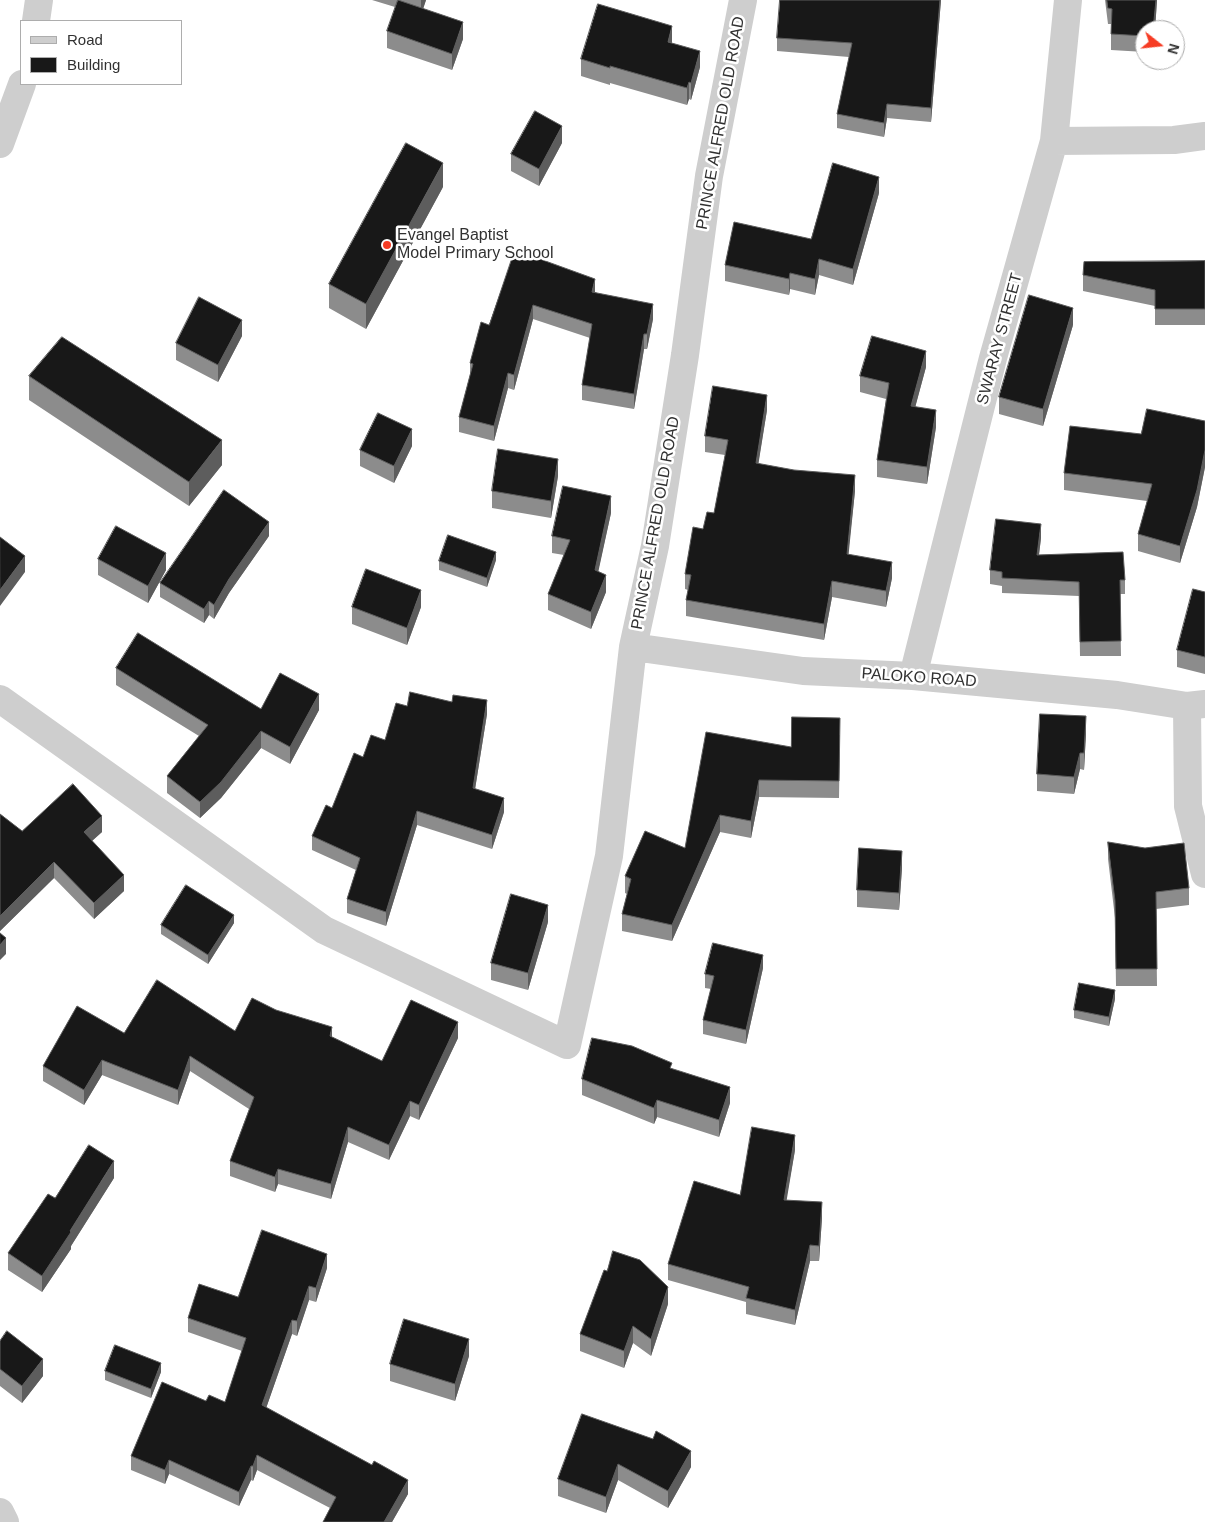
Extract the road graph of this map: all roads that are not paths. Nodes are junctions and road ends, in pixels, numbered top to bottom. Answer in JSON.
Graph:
{"nodes":[{"id":1,"x":39,"y":0,"type":"edge"},
{"id":2,"x":743,"y":0,"type":"edge"},
{"id":3,"x":1068,"y":0,"type":"edge"},
{"id":4,"x":36,"y":20,"type":"edge"},
{"id":5,"x":22,"y":85,"type":"edge"},
{"id":6,"x":1205,"y":136,"type":"edge"},
{"id":7,"x":1054,"y":141,"type":"junction"},
{"id":8,"x":0,"y":144,"type":"edge"},
{"id":9,"x":633,"y":647,"type":"junction"},
{"id":10,"x":913,"y":676,"type":"junction"},
{"id":11,"x":0,"y":699,"type":"edge"},
{"id":12,"x":1196,"y":705,"type":"edge"},
{"id":13,"x":1205,"y":874,"type":"edge"},
{"id":14,"x":0,"y":1512,"type":"edge"},
{"id":15,"x":5,"y":1522,"type":"edge"}],
"edges":[{"from":1,"to":4,"type":"street"},
{"from":2,"to":9,"type":"street","name":"PRINCE ALFRED OLD ROAD"},
{"from":3,"to":7,"type":"street","name":"SWARAY STREET"},
{"from":5,"to":8,"type":"street"},
{"from":6,"to":7,"type":"street"},
{"from":7,"to":10,"type":"street","name":"SWARAY STREET"},
{"from":9,"to":10,"type":"street","name":"PALOKO ROAD"},
{"from":9,"to":11,"type":"street","name":"PRINCE ALFRED OLD ROAD"},
{"from":10,"to":12,"type":"street","name":"PALOKO ROAD"},
{"from":12,"to":13,"type":"street"},
{"from":14,"to":15,"type":"street"}]}
